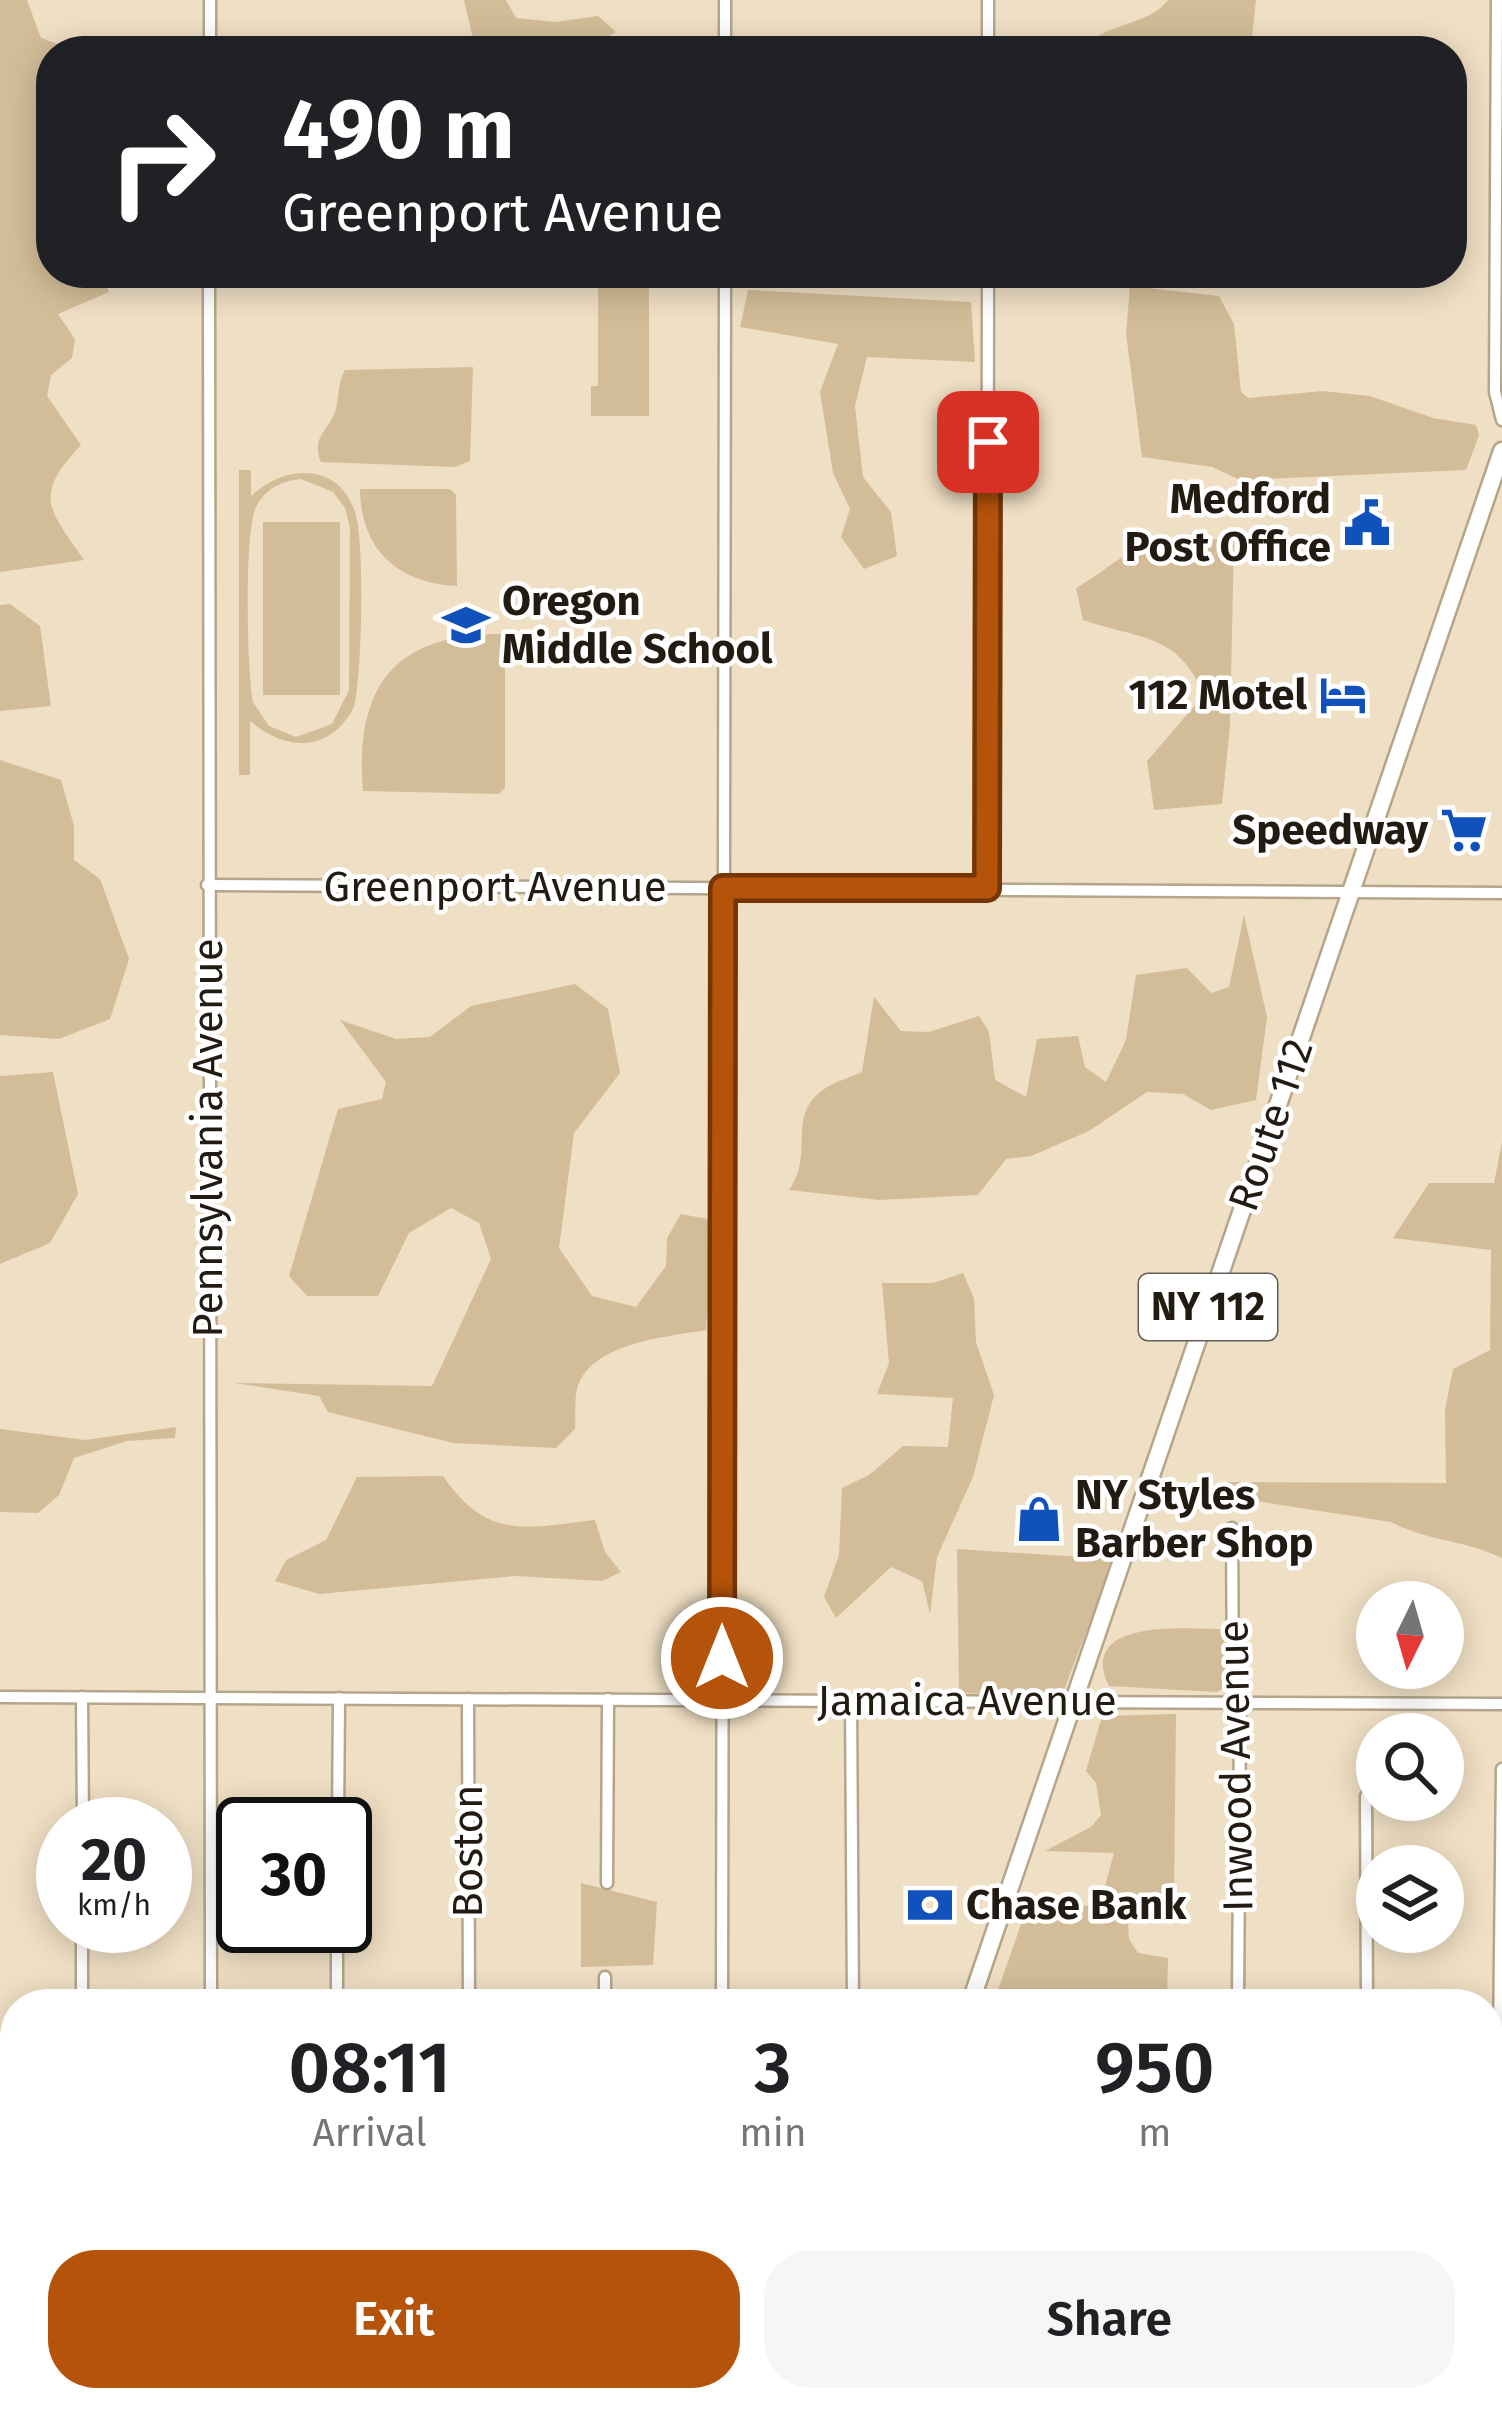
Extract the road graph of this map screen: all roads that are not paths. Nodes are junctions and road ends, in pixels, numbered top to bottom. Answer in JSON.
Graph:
{"nodes":[{"id":1,"x":210,"y":0,"type":"edge"},
{"id":2,"x":725,"y":0,"type":"edge"},
{"id":3,"x":988,"y":0,"type":"edge"},
{"id":4,"x":1497,"y":0,"type":"edge"},
{"id":5,"x":210,"y":36,"type":"edge"},
{"id":6,"x":725,"y":36,"type":"edge"},
{"id":7,"x":988,"y":36,"type":"edge"},
{"id":8,"x":209,"y":288,"type":"edge"},
{"id":9,"x":724,"y":288,"type":"edge"},
{"id":10,"x":988,"y":288,"type":"edge"},
{"id":11,"x":1502,"y":420,"type":"edge"},
{"id":12,"x":1502,"y":451,"type":"edge"},
{"id":13,"x":207,"y":885,"type":"junction"},
{"id":14,"x":723,"y":888,"type":"junction"},
{"id":15,"x":987,"y":888,"type":"junction"},
{"id":16,"x":1351,"y":893,"type":"junction"},
{"id":17,"x":1502,"y":893,"type":"edge"},
{"id":18,"x":1232,"y":1528,"type":"dead end"},
{"id":19,"x":0,"y":1697,"type":"edge"},
{"id":20,"x":82,"y":1697,"type":"junction"},
{"id":21,"x":209,"y":1698,"type":"junction"},
{"id":22,"x":339,"y":1698,"type":"junction"},
{"id":23,"x":468,"y":1699,"type":"junction"},
{"id":24,"x":608,"y":1699,"type":"junction"},
{"id":25,"x":722,"y":1700,"type":"junction"},
{"id":26,"x":851,"y":1700,"type":"junction"},
{"id":27,"x":1074,"y":1701,"type":"junction"},
{"id":28,"x":1236,"y":1704,"type":"junction"},
{"id":29,"x":1502,"y":1704,"type":"edge"},
{"id":30,"x":1502,"y":1769,"type":"edge"},
{"id":31,"x":82,"y":1797,"type":"edge"},
{"id":32,"x":338,"y":1797,"type":"edge"},
{"id":33,"x":1366,"y":1821,"type":"edge"},
{"id":34,"x":607,"y":1883,"type":"dead end"},
{"id":35,"x":82,"y":1953,"type":"edge"},
{"id":36,"x":338,"y":1953,"type":"edge"},
{"id":37,"x":604,"y":1977,"type":"dead end"},
{"id":38,"x":82,"y":1989,"type":"edge"},
{"id":39,"x":211,"y":1989,"type":"edge"},
{"id":40,"x":337,"y":1989,"type":"edge"},
{"id":41,"x":469,"y":1989,"type":"edge"},
{"id":42,"x":604,"y":1989,"type":"edge"},
{"id":43,"x":722,"y":1989,"type":"edge"},
{"id":44,"x":853,"y":1989,"type":"edge"},
{"id":45,"x":975,"y":1989,"type":"edge"},
{"id":46,"x":1238,"y":1989,"type":"edge"},
{"id":47,"x":1367,"y":1989,"type":"edge"},
{"id":48,"x":1497,"y":1989,"type":"edge"}],
"edges":[{"from":1,"to":5,"type":"street"},
{"from":2,"to":6,"type":"street"},
{"from":3,"to":7,"type":"street"},
{"from":4,"to":11,"type":"street"},
{"from":8,"to":13,"type":"street","name":"Pennsylvania Avenue"},
{"from":9,"to":14,"type":"street"},
{"from":10,"to":15,"type":"street"},
{"from":12,"to":16,"type":"main road","name":"Route 112","number":"NY 112"},
{"from":13,"to":14,"type":"street","name":"Greenport Avenue"},
{"from":13,"to":21,"type":"street","name":"Pennsylvania Avenue"},
{"from":14,"to":15,"type":"street","name":"Greenport Avenue"},
{"from":14,"to":25,"type":"street"},
{"from":15,"to":16,"type":"street","name":"Greenport Avenue"},
{"from":16,"to":17,"type":"street","name":"Greenport Avenue"},
{"from":16,"to":27,"type":"main road","name":"Route 112","number":"NY 112"},
{"from":18,"to":28,"type":"street","name":"Inwood Avenue"},
{"from":19,"to":20,"type":"street","name":"Jamaica Avenue"},
{"from":20,"to":21,"type":"street","name":"Jamaica Avenue"},
{"from":20,"to":31,"type":"street"},
{"from":21,"to":22,"type":"street","name":"Jamaica Avenue"},
{"from":21,"to":39,"type":"street","name":"Pennsylvania Avenue"},
{"from":22,"to":23,"type":"street","name":"Jamaica Avenue"},
{"from":22,"to":32,"type":"street"},
{"from":23,"to":24,"type":"street","name":"Jamaica Avenue"},
{"from":23,"to":41,"type":"street","name":"Boston"},
{"from":24,"to":25,"type":"street","name":"Jamaica Avenue"},
{"from":24,"to":34,"type":"street"},
{"from":25,"to":26,"type":"street","name":"Jamaica Avenue"},
{"from":25,"to":43,"type":"street"},
{"from":26,"to":27,"type":"street","name":"Jamaica Avenue"},
{"from":26,"to":44,"type":"street"},
{"from":27,"to":28,"type":"street","name":"Jamaica Avenue"},
{"from":27,"to":45,"type":"main road","name":"Route 112","number":"NY 112"},
{"from":28,"to":29,"type":"street","name":"Jamaica Avenue"},
{"from":28,"to":46,"type":"street","name":"Inwood Avenue"},
{"from":30,"to":48,"type":"street"},
{"from":33,"to":47,"type":"street"},
{"from":35,"to":38,"type":"street"},
{"from":36,"to":40,"type":"street"},
{"from":37,"to":42,"type":"street"}]}
